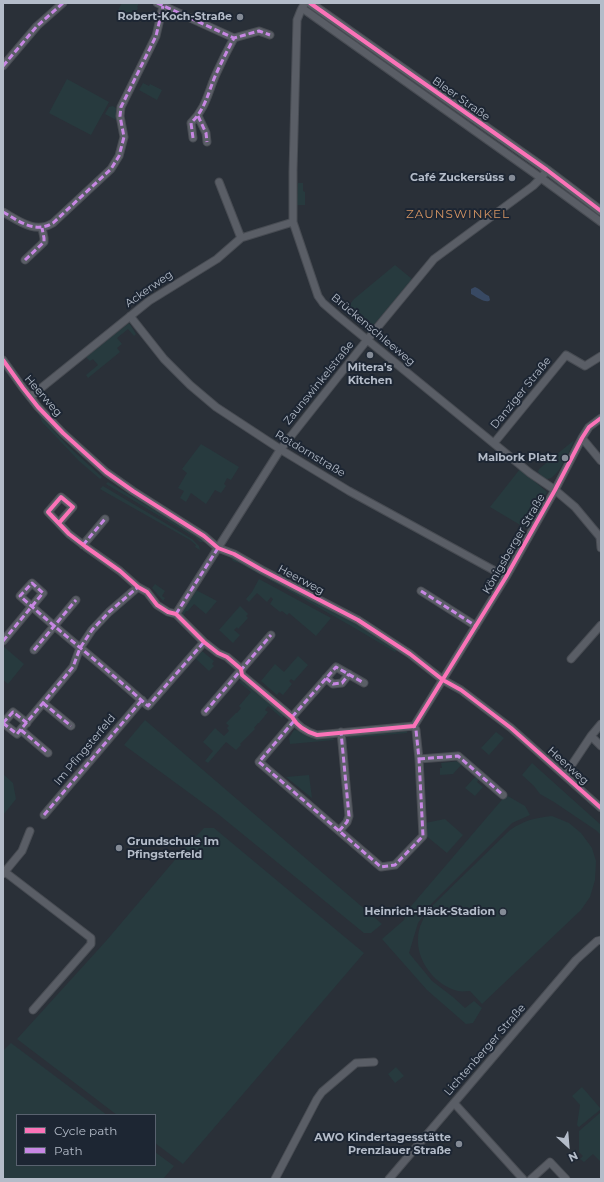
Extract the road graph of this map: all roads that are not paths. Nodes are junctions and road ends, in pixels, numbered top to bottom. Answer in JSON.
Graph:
{"nodes":[{"id":1,"x":63,"y":3,"type":"edge"},
{"id":2,"x":310,"y":3,"type":"edge"},
{"id":3,"x":164,"y":5,"type":"edge"},
{"id":4,"x":304,"y":5,"type":"edge"},
{"id":5,"x":270,"y":35,"type":"dead end"},
{"id":6,"x":234,"y":38,"type":"junction"},
{"id":7,"x":372,"y":47,"type":"junction"},
{"id":8,"x":360,"y":49,"type":"junction"},
{"id":9,"x":3,"y":66,"type":"edge"},
{"id":10,"x":198,"y":116,"type":"junction"},
{"id":11,"x":193,"y":138,"type":"dead end"},
{"id":12,"x":207,"y":142,"type":"dead end"},
{"id":13,"x":547,"y":170,"type":"junction"},
{"id":14,"x":541,"y":178,"type":"junction"},
{"id":15,"x":219,"y":182,"type":"dead end"},
{"id":16,"x":601,"y":211,"type":"edge"},
{"id":17,"x":3,"y":212,"type":"edge"},
{"id":18,"x":293,"y":222,"type":"junction"},
{"id":19,"x":601,"y":222,"type":"edge"},
{"id":20,"x":42,"y":228,"type":"junction"},
{"id":21,"x":241,"y":238,"type":"junction"},
{"id":22,"x":25,"y":260,"type":"dead end"},
{"id":23,"x":130,"y":316,"type":"junction"},
{"id":24,"x":367,"y":340,"type":"junction"},
{"id":25,"x":601,"y":356,"type":"edge"},
{"id":26,"x":3,"y":360,"type":"edge"},
{"id":27,"x":30,"y":397,"type":"junction"},
{"id":28,"x":601,"y":418,"type":"edge"},
{"id":29,"x":582,"y":438,"type":"junction"},
{"id":30,"x":494,"y":443,"type":"junction"},
{"id":31,"x":280,"y":450,"type":"junction"},
{"id":32,"x":601,"y":461,"type":"edge"},
{"id":33,"x":555,"y":490,"type":"junction"},
{"id":34,"x":104,"y":519,"type":"dead end"},
{"id":35,"x":59,"y":522,"type":"dead end"},
{"id":36,"x":83,"y":544,"type":"junction"},
{"id":37,"x":218,"y":548,"type":"junction"},
{"id":38,"x":601,"y":548,"type":"edge"},
{"id":39,"x":506,"y":578,"type":"junction"},
{"id":40,"x":138,"y":587,"type":"junction"},
{"id":41,"x":421,"y":591,"type":"dead end"},
{"id":42,"x":76,"y":600,"type":"dead end"},
{"id":43,"x":176,"y":614,"type":"junction"},
{"id":44,"x":601,"y":624,"type":"edge"},
{"id":45,"x":54,"y":626,"type":"junction"},
{"id":46,"x":476,"y":626,"type":"junction"},
{"id":47,"x":271,"y":634,"type":"dead end"},
{"id":48,"x":3,"y":641,"type":"edge"},
{"id":49,"x":204,"y":642,"type":"junction"},
{"id":50,"x":80,"y":648,"type":"junction"},
{"id":51,"x":34,"y":650,"type":"dead end"},
{"id":52,"x":571,"y":659,"type":"dead end"},
{"id":53,"x":241,"y":669,"type":"junction"},
{"id":54,"x":349,"y":674,"type":"junction"},
{"id":55,"x":326,"y":678,"type":"junction"},
{"id":56,"x":443,"y":680,"type":"junction"},
{"id":57,"x":364,"y":683,"type":"dead end"},
{"id":58,"x":142,"y":700,"type":"junction"},
{"id":59,"x":43,"y":703,"type":"junction"},
{"id":60,"x":205,"y":712,"type":"dead end"},
{"id":61,"x":293,"y":719,"type":"junction"},
{"id":62,"x":3,"y":723,"type":"edge"},
{"id":63,"x":26,"y":723,"type":"junction"},
{"id":64,"x":601,"y":724,"type":"edge"},
{"id":65,"x":71,"y":726,"type":"dead end"},
{"id":66,"x":414,"y":726,"type":"junction"},
{"id":67,"x":21,"y":730,"type":"junction"},
{"id":68,"x":341,"y":732,"type":"junction"},
{"id":69,"x":591,"y":736,"type":"junction"},
{"id":70,"x":601,"y":746,"type":"edge"},
{"id":71,"x":48,"y":753,"type":"dead end"},
{"id":72,"x":419,"y":759,"type":"junction"},
{"id":73,"x":565,"y":775,"type":"junction"},
{"id":74,"x":503,"y":795,"type":"dead end"},
{"id":75,"x":601,"y":808,"type":"edge"},
{"id":76,"x":44,"y":815,"type":"dead end"},
{"id":77,"x":30,"y":831,"type":"dead end"},
{"id":78,"x":340,"y":831,"type":"junction"},
{"id":79,"x":4,"y":873,"type":"edge"},
{"id":80,"x":601,"y":940,"type":"edge"},
{"id":81,"x":33,"y":1010,"type":"dead end"},
{"id":82,"x":374,"y":1062,"type":"dead end"},
{"id":83,"x":454,"y":1103,"type":"junction"},
{"id":84,"x":275,"y":1179,"type":"edge"},
{"id":85,"x":389,"y":1179,"type":"edge"},
{"id":86,"x":523,"y":1179,"type":"edge"},
{"id":87,"x":531,"y":1179,"type":"edge"},
{"id":88,"x":566,"y":1179,"type":"edge"}],
"edges":[{"from":1,"to":9,"type":"street"},
{"from":2,"to":7,"type":"street","name":"Bleer Straße"},
{"from":3,"to":6,"type":"street"},
{"from":3,"to":20,"type":"street"},
{"from":4,"to":8,"type":"street","name":"Bleer Straße"},
{"from":4,"to":18,"type":"street","name":"Brückenschleeweg"},
{"from":5,"to":6,"type":"street"},
{"from":6,"to":10,"type":"street"},
{"from":7,"to":8,"type":"street"},
{"from":7,"to":13,"type":"street","name":"Bleer Straße"},
{"from":8,"to":14,"type":"street","name":"Bleer Straße"},
{"from":10,"to":11,"type":"street"},
{"from":10,"to":12,"type":"street"},
{"from":13,"to":14,"type":"street","name":"Zaunswinkelstraße"},
{"from":13,"to":16,"type":"street","name":"Bleer Straße"},
{"from":14,"to":19,"type":"street","name":"Bleer Straße"},
{"from":14,"to":24,"type":"street","name":"Zaunswinkelstraße"},
{"from":15,"to":21,"type":"street"},
{"from":17,"to":20,"type":"street"},
{"from":18,"to":21,"type":"street","name":"Ackerweg"},
{"from":18,"to":24,"type":"street","name":"Brückenschleeweg"},
{"from":20,"to":22,"type":"street"},
{"from":21,"to":23,"type":"street","name":"Ackerweg"},
{"from":23,"to":27,"type":"street","name":"Ackerweg"},
{"from":23,"to":31,"type":"street","name":"Rotdornstraße"},
{"from":24,"to":30,"type":"street","name":"Brückenschleeweg"},
{"from":24,"to":31,"type":"street","name":"Zaunswinkelstraße"},
{"from":25,"to":30,"type":"street","name":"Danziger Straße"},
{"from":26,"to":27,"type":"street","name":"Heerweg"},
{"from":27,"to":37,"type":"street","name":"Heerweg"},
{"from":28,"to":29,"type":"street","name":"Königsberger Straße"},
{"from":29,"to":32,"type":"street"},
{"from":29,"to":33,"type":"street","name":"Königsberger Straße"},
{"from":30,"to":33,"type":"street","name":"Brückenschleeweg"},
{"from":31,"to":37,"type":"street","name":"Zaunswinkelstraße"},
{"from":31,"to":39,"type":"street","name":"Rotdornstraße"},
{"from":33,"to":38,"type":"street","name":"Brückenschleeweg"},
{"from":33,"to":39,"type":"street","name":"Königsberger Straße"},
{"from":34,"to":36,"type":"street"},
{"from":35,"to":36,"type":"street"},
{"from":36,"to":40,"type":"street"},
{"from":37,"to":43,"type":"street","name":"Zaunswinkelstraße"},
{"from":37,"to":56,"type":"street","name":"Heerweg"},
{"from":39,"to":46,"type":"street","name":"Königsberger Straße"},
{"from":40,"to":43,"type":"street"},
{"from":40,"to":50,"type":"street"},
{"from":41,"to":46,"type":"street"},
{"from":42,"to":45,"type":"street"},
{"from":43,"to":49,"type":"street"},
{"from":44,"to":52,"type":"street"},
{"from":45,"to":48,"type":"street"},
{"from":45,"to":50,"type":"street"},
{"from":45,"to":51,"type":"street"},
{"from":46,"to":56,"type":"street","name":"Königsberger Straße"},
{"from":47,"to":53,"type":"street"},
{"from":49,"to":53,"type":"street"},
{"from":49,"to":58,"type":"street"},
{"from":50,"to":58,"type":"street"},
{"from":50,"to":59,"type":"street"},
{"from":53,"to":60,"type":"street"},
{"from":53,"to":61,"type":"street"},
{"from":54,"to":55,"type":"street"},
{"from":54,"to":55,"type":"street"},
{"from":54,"to":57,"type":"street"},
{"from":55,"to":61,"type":"street"},
{"from":56,"to":66,"type":"street","name":"Königsberger Straße"},
{"from":56,"to":73,"type":"street","name":"Heerweg"},
{"from":58,"to":76,"type":"street","name":"Im Pfingsterfeld"},
{"from":59,"to":63,"type":"street"},
{"from":59,"to":65,"type":"street"},
{"from":61,"to":68,"type":"street"},
{"from":61,"to":78,"type":"street"},
{"from":62,"to":63,"type":"street"},
{"from":62,"to":67,"type":"street"},
{"from":63,"to":67,"type":"street"},
{"from":64,"to":69,"type":"street"},
{"from":66,"to":68,"type":"street"},
{"from":66,"to":72,"type":"street"},
{"from":67,"to":71,"type":"street"},
{"from":68,"to":78,"type":"street"},
{"from":69,"to":70,"type":"street"},
{"from":69,"to":73,"type":"street"},
{"from":72,"to":74,"type":"street"},
{"from":72,"to":78,"type":"street"},
{"from":73,"to":75,"type":"street","name":"Heerweg"},
{"from":77,"to":79,"type":"street"},
{"from":79,"to":81,"type":"street"},
{"from":80,"to":83,"type":"street","name":"Lichtenberger Straße"},
{"from":82,"to":84,"type":"street"},
{"from":83,"to":85,"type":"street","name":"Lichtenberger Straße"},
{"from":83,"to":86,"type":"street"},
{"from":87,"to":88,"type":"street"}]}
